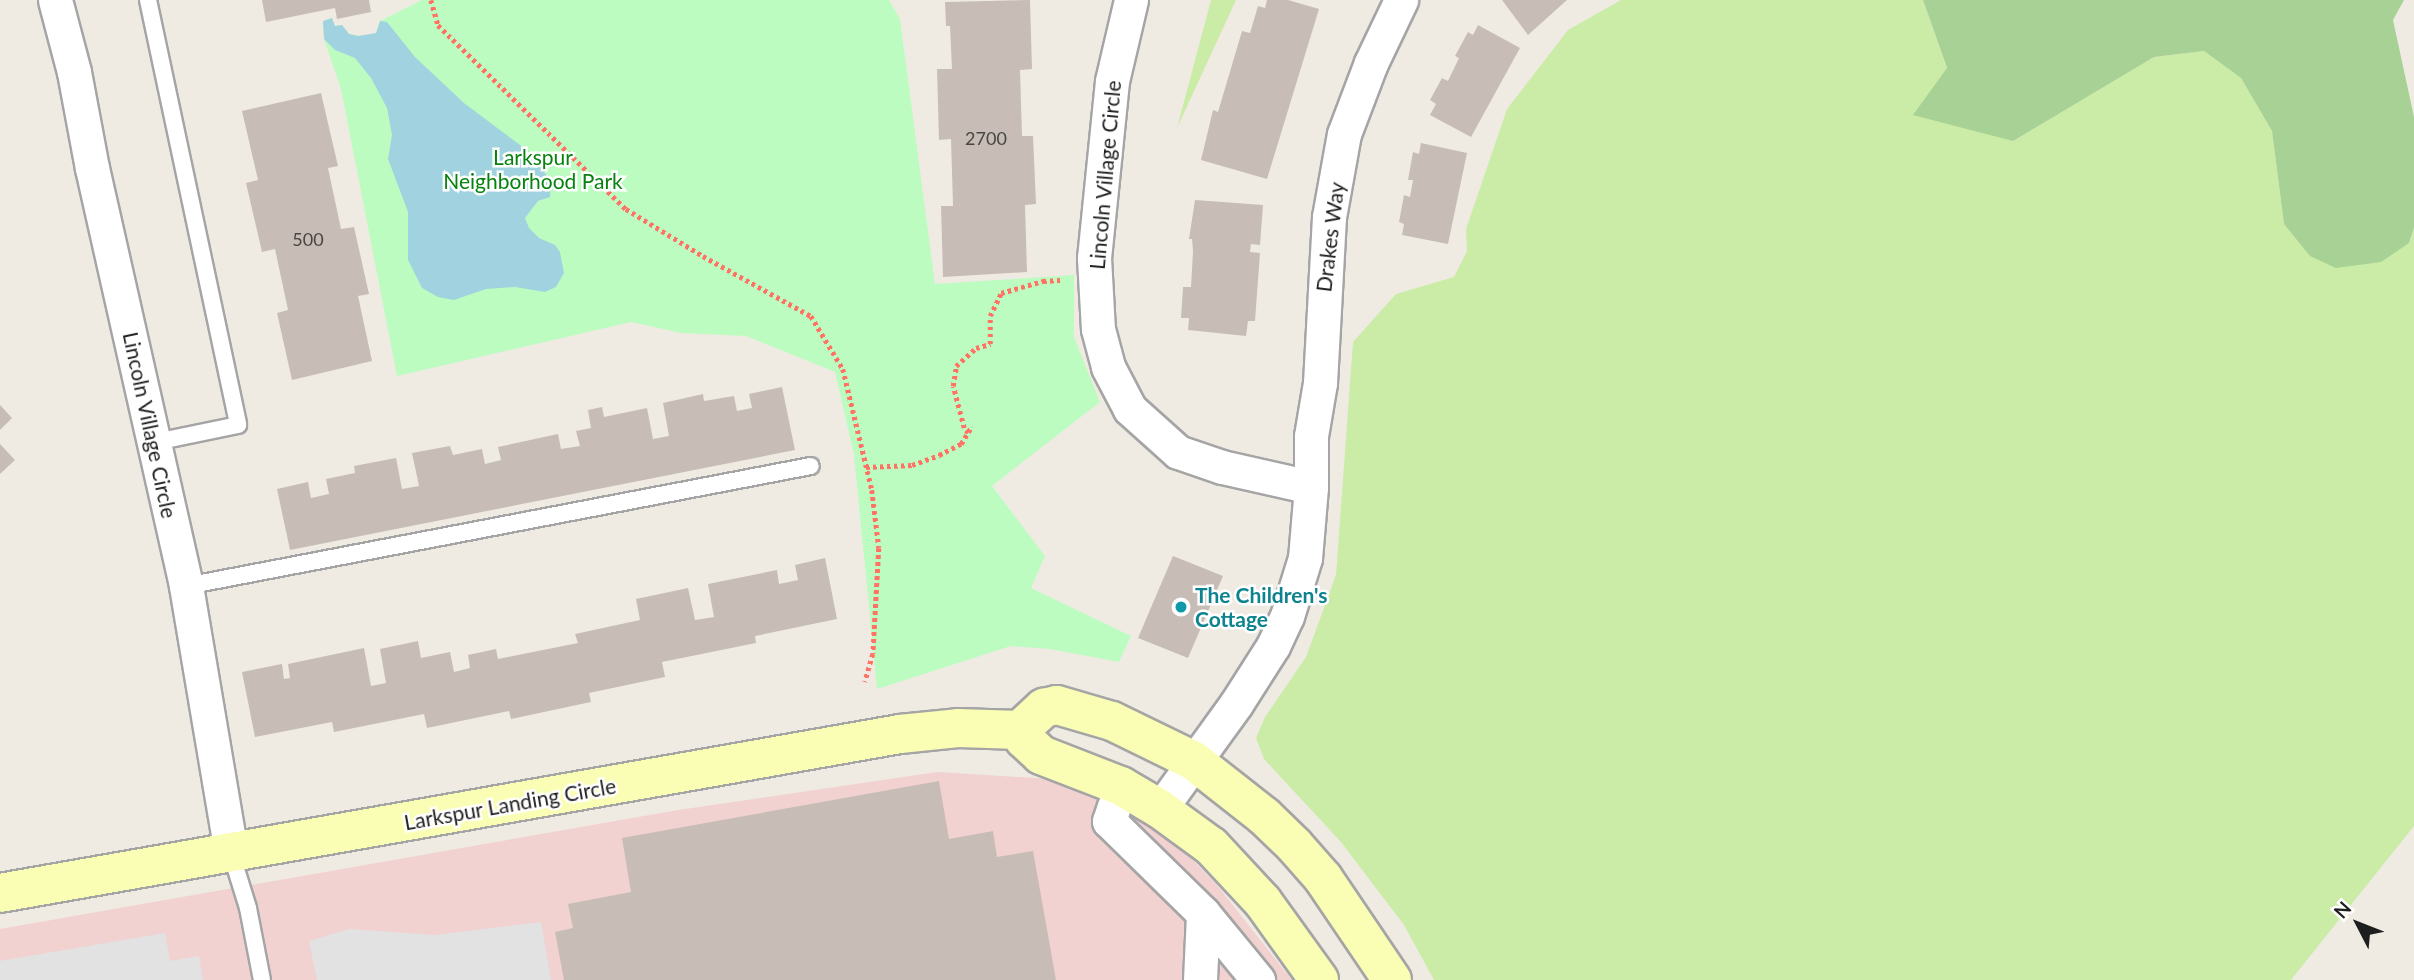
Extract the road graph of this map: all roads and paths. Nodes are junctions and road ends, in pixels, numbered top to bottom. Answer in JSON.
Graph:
{"nodes":[{"id":1,"x":57,"y":0,"type":"edge"},
{"id":2,"x":148,"y":0,"type":"edge"},
{"id":3,"x":431,"y":0,"type":"edge"},
{"id":4,"x":1131,"y":0,"type":"edge"},
{"id":5,"x":1401,"y":0,"type":"edge"},
{"id":6,"x":1097,"y":290,"type":"junction"},
{"id":7,"x":972,"y":426,"type":"dead end"},
{"id":8,"x":968,"y":433,"type":"junction"},
{"id":9,"x":156,"y":442,"type":"junction"},
{"id":10,"x":811,"y":466,"type":"dead end"},
{"id":11,"x":866,"y":467,"type":"junction"},
{"id":12,"x":1311,"y":486,"type":"junction"},
{"id":13,"x":186,"y":586,"type":"junction"},
{"id":14,"x":865,"y":682,"type":"dead end"},
{"id":15,"x":1020,"y":730,"type":"junction"},
{"id":16,"x":1195,"y":761,"type":"junction"},
{"id":17,"x":1114,"y":806,"type":"dead end"},
{"id":18,"x":1160,"y":809,"type":"junction"},
{"id":19,"x":231,"y":853,"type":"junction"},
{"id":20,"x":0,"y":893,"type":"edge"},
{"id":21,"x":1203,"y":913,"type":"junction"},
{"id":22,"x":261,"y":980,"type":"edge"},
{"id":23,"x":1200,"y":980,"type":"edge"},
{"id":24,"x":1258,"y":980,"type":"edge"},
{"id":25,"x":1319,"y":980,"type":"edge"},
{"id":26,"x":1392,"y":980,"type":"edge"}],
"edges":[{"from":1,"to":9,"type":"street","name":"Lincoln Village Circle"},
{"from":2,"to":9,"type":"lane"},
{"from":3,"to":11,"type":"path"},
{"from":4,"to":6,"type":"street","name":"Lincoln Village Circle"},
{"from":5,"to":12,"type":"street","name":"Drakes Way"},
{"from":6,"to":8,"type":"path"},
{"from":6,"to":12,"type":"street","name":"Lincoln Village Circle"},
{"from":7,"to":8,"type":"path"},
{"from":8,"to":11,"type":"path"},
{"from":9,"to":13,"type":"street","name":"Lincoln Village Circle"},
{"from":10,"to":13,"type":"lane"},
{"from":11,"to":14,"type":"path"},
{"from":12,"to":16,"type":"street"},
{"from":13,"to":19,"type":"street","name":"Lincoln Village Circle"},
{"from":15,"to":16,"type":"main road"},
{"from":15,"to":18,"type":"main road"},
{"from":15,"to":19,"type":"main road","name":"Larkspur Landing Circle"},
{"from":16,"to":18,"type":"street"},
{"from":16,"to":26,"type":"main road"},
{"from":17,"to":21,"type":"street"},
{"from":18,"to":25,"type":"main road"},
{"from":19,"to":20,"type":"main road","name":"Larkspur Landing Circle"},
{"from":19,"to":22,"type":"lane"},
{"from":21,"to":23,"type":"street"},
{"from":21,"to":24,"type":"street"}]}
